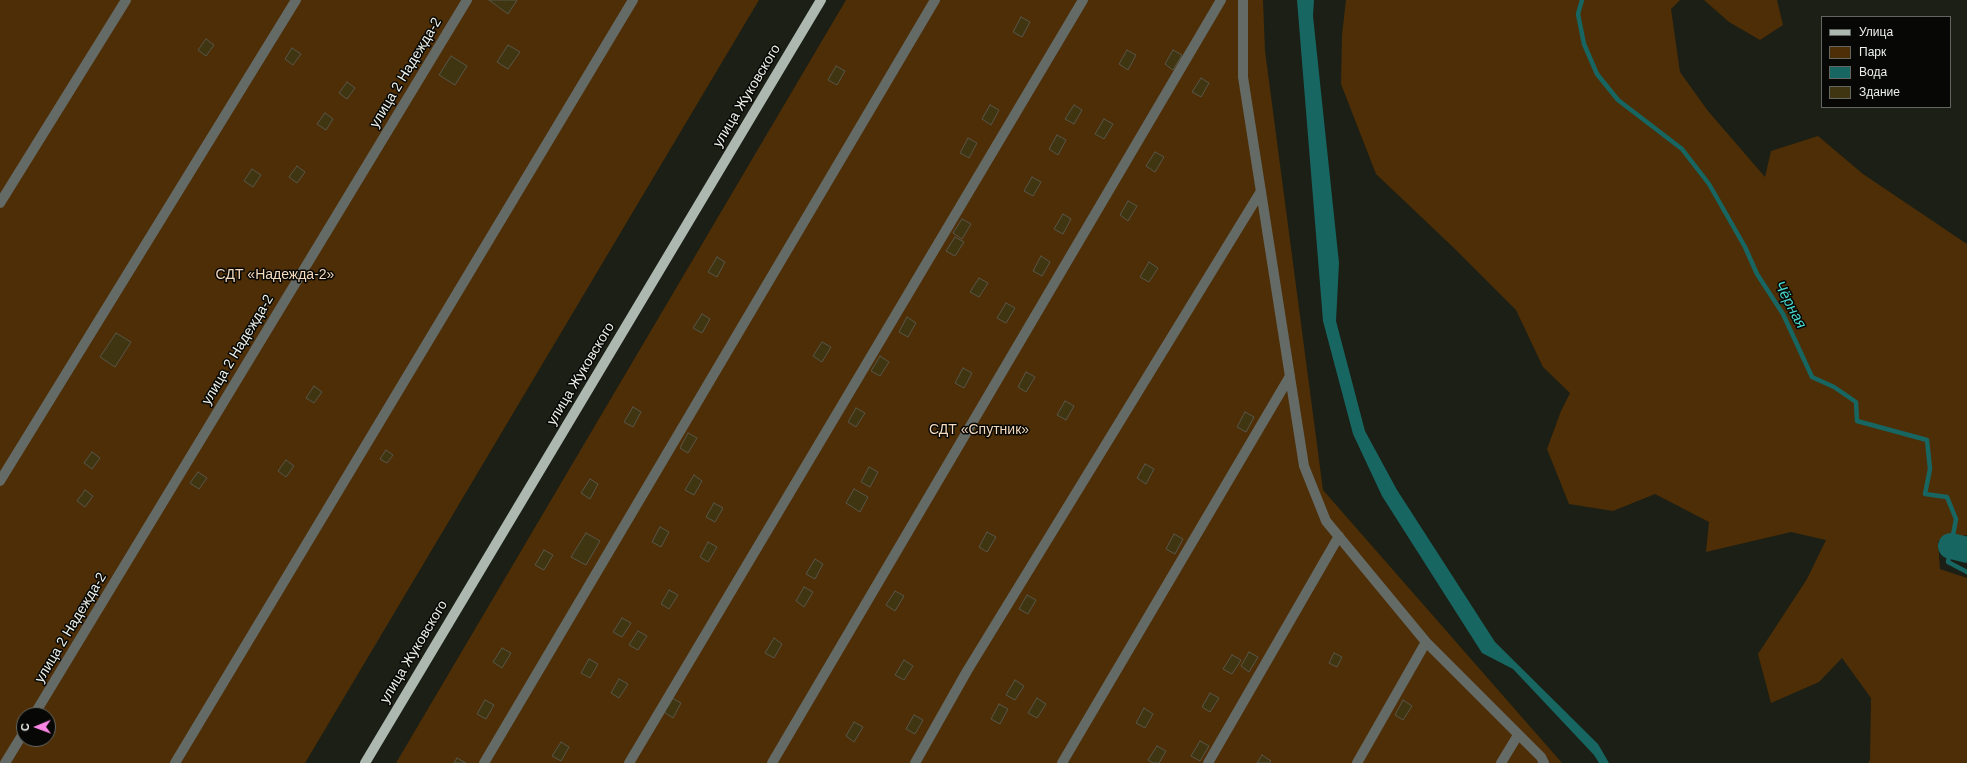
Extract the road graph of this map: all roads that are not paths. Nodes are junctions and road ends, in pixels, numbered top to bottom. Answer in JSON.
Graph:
{"nodes":[{"id":1,"x":126,"y":0,"type":"edge"},
{"id":2,"x":296,"y":0,"type":"edge"},
{"id":3,"x":466,"y":0,"type":"edge"},
{"id":4,"x":633,"y":0,"type":"edge"},
{"id":5,"x":821,"y":0,"type":"edge"},
{"id":6,"x":935,"y":0,"type":"edge"},
{"id":7,"x":1083,"y":0,"type":"edge"},
{"id":8,"x":1221,"y":0,"type":"edge"},
{"id":9,"x":1243,"y":0,"type":"edge"},
{"id":10,"x":1261,"y":191,"type":"junction"},
{"id":11,"x":0,"y":203,"type":"edge"},
{"id":12,"x":1290,"y":376,"type":"junction"},
{"id":13,"x":0,"y":481,"type":"edge"},
{"id":14,"x":1339,"y":536,"type":"junction"},
{"id":15,"x":1426,"y":642,"type":"junction"},
{"id":16,"x":39,"y":707,"type":"edge"},
{"id":17,"x":1518,"y":735,"type":"junction"},
{"id":18,"x":16,"y":745,"type":"edge"},
{"id":19,"x":5,"y":763,"type":"edge"},
{"id":20,"x":175,"y":763,"type":"edge"},
{"id":21,"x":365,"y":763,"type":"edge"},
{"id":22,"x":484,"y":763,"type":"edge"},
{"id":23,"x":629,"y":763,"type":"edge"},
{"id":24,"x":772,"y":763,"type":"edge"},
{"id":25,"x":915,"y":763,"type":"edge"},
{"id":26,"x":1062,"y":763,"type":"edge"},
{"id":27,"x":1208,"y":763,"type":"edge"},
{"id":28,"x":1357,"y":763,"type":"edge"},
{"id":29,"x":1501,"y":763,"type":"edge"},
{"id":30,"x":1544,"y":763,"type":"edge"}],
"edges":[{"from":1,"to":11,"type":"lane"},
{"from":2,"to":13,"type":"lane"},
{"from":3,"to":16,"type":"lane","name":"улица 2 Надежда-2"},
{"from":4,"to":20,"type":"lane"},
{"from":5,"to":21,"type":"main road","name":"улица Жуковского"},
{"from":6,"to":22,"type":"lane"},
{"from":7,"to":23,"type":"lane"},
{"from":8,"to":24,"type":"lane"},
{"from":9,"to":10,"type":"lane"},
{"from":10,"to":12,"type":"lane"},
{"from":10,"to":25,"type":"lane"},
{"from":12,"to":14,"type":"lane"},
{"from":12,"to":26,"type":"lane"},
{"from":14,"to":15,"type":"lane"},
{"from":14,"to":27,"type":"lane"},
{"from":15,"to":17,"type":"lane"},
{"from":15,"to":28,"type":"lane"},
{"from":17,"to":29,"type":"lane"},
{"from":17,"to":30,"type":"lane"},
{"from":18,"to":19,"type":"lane"}]}
